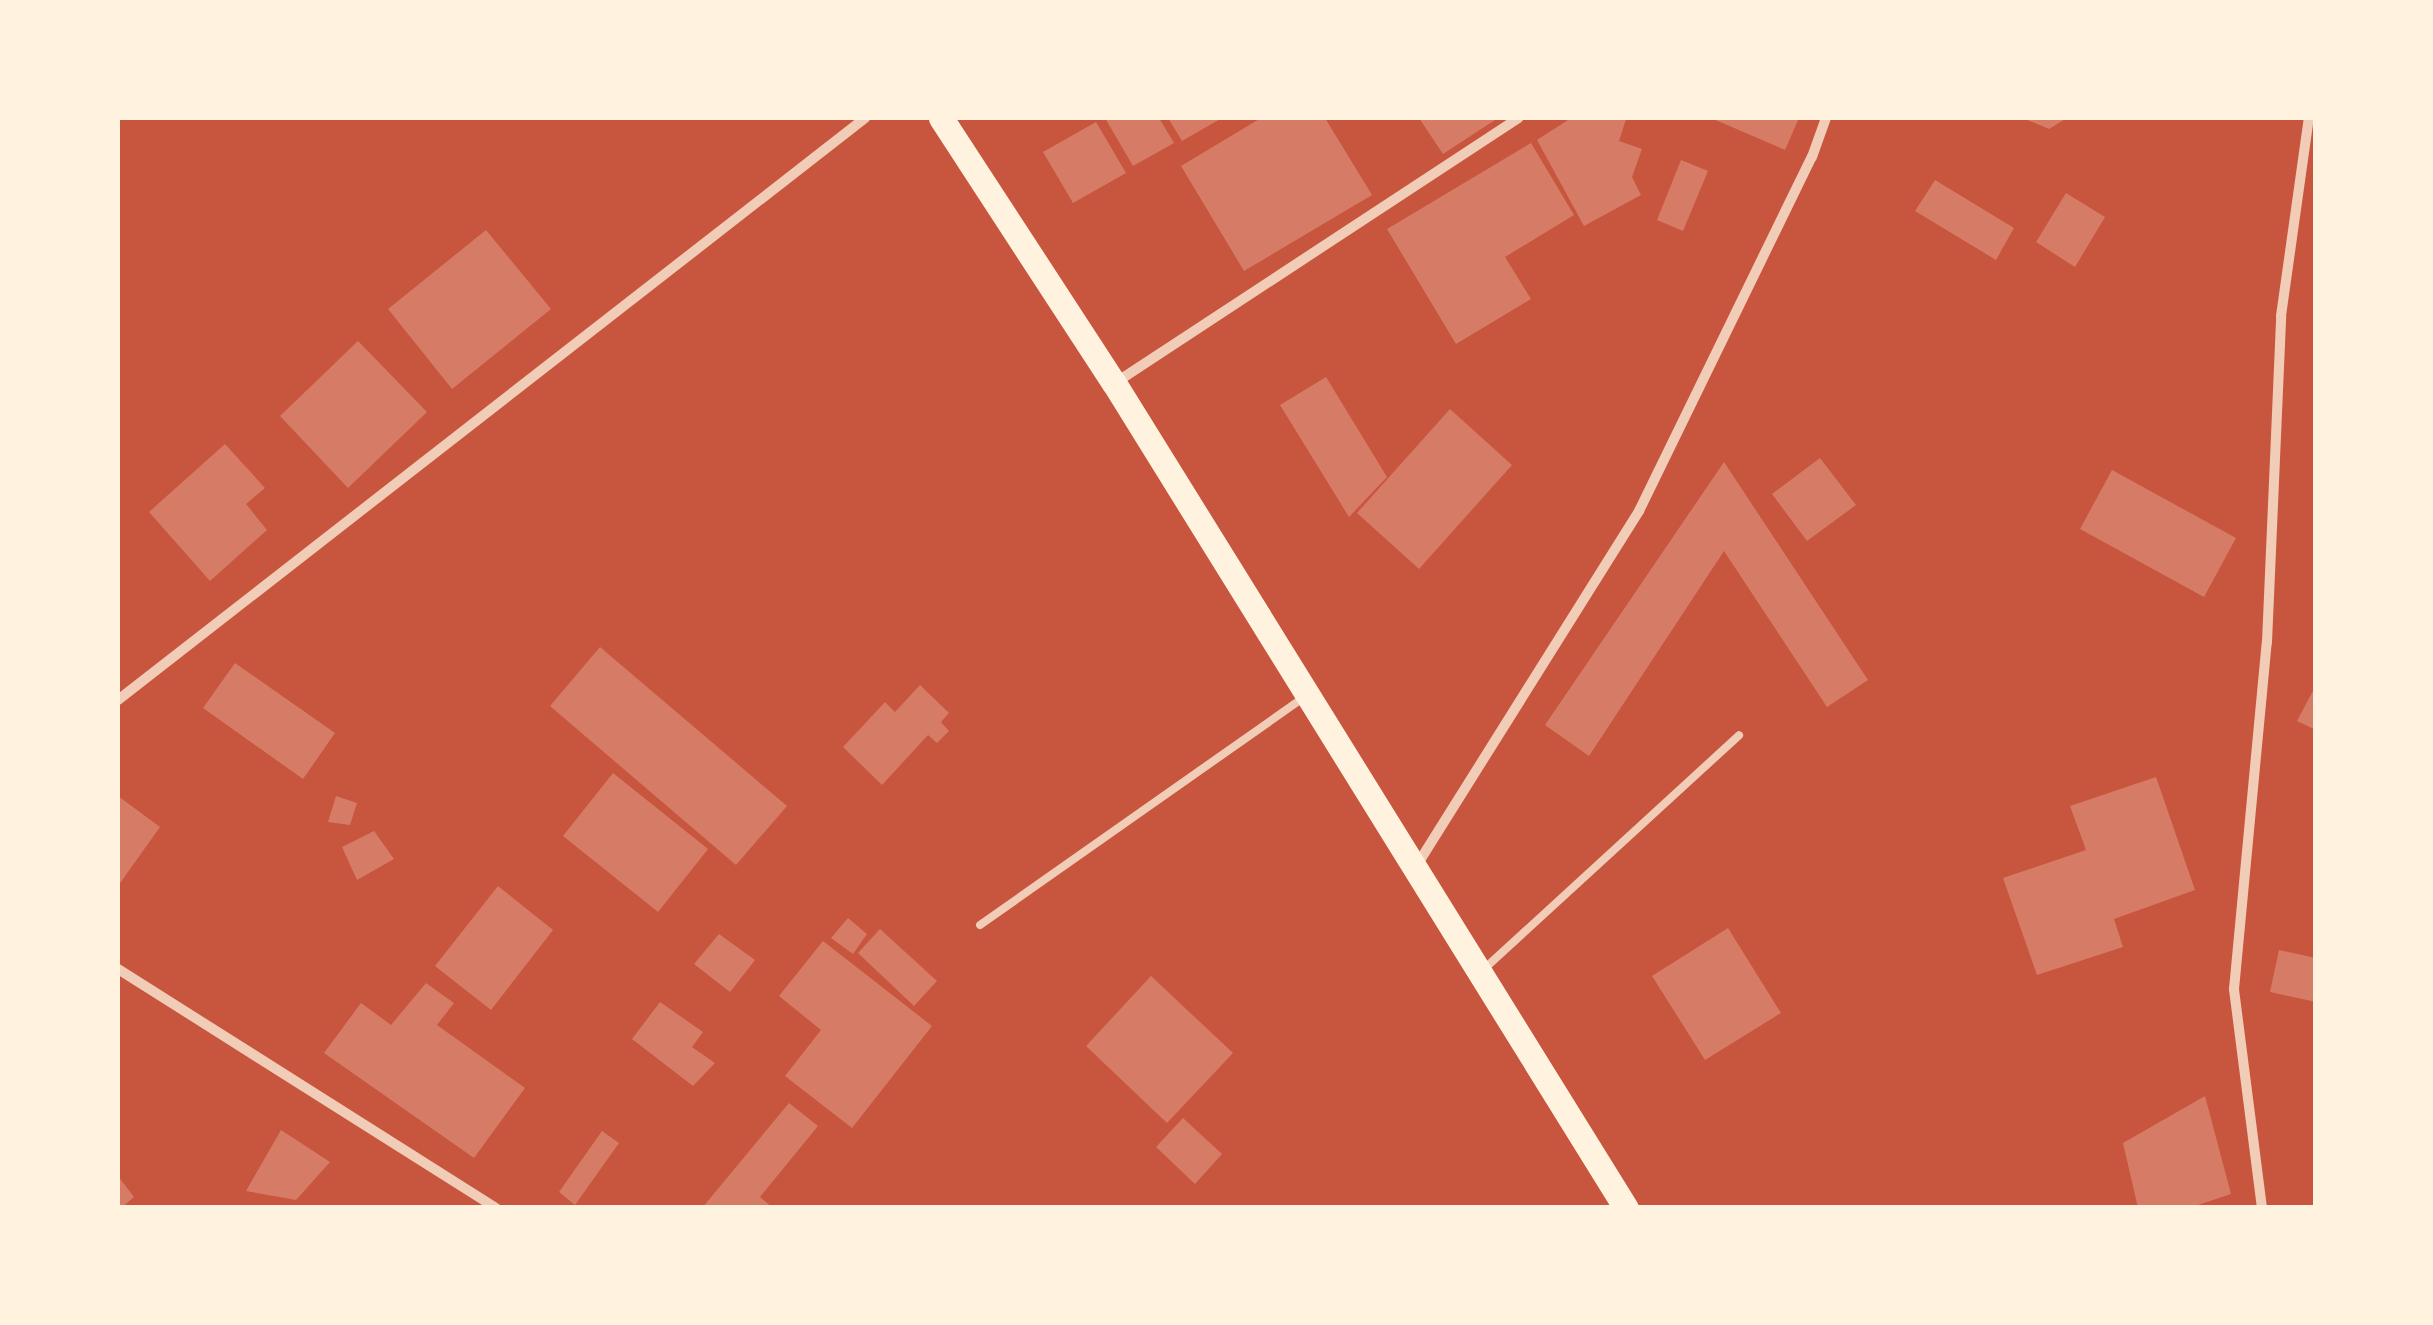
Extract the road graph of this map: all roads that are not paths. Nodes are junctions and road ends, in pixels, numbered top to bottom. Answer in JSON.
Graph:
{"nodes":[{"id":1,"x":865,"y":118,"type":"edge"},
{"id":2,"x":941,"y":118,"type":"edge"},
{"id":3,"x":1518,"y":118,"type":"edge"},
{"id":4,"x":1826,"y":118,"type":"edge"},
{"id":5,"x":2309,"y":118,"type":"edge"},
{"id":6,"x":1114,"y":383,"type":"junction"},
{"id":7,"x":1308,"y":695,"type":"junction"},
{"id":8,"x":118,"y":700,"type":"edge"},
{"id":9,"x":1739,"y":735,"type":"dead end"},
{"id":10,"x":1416,"y":867,"type":"junction"},
{"id":11,"x":980,"y":924,"type":"dead end"},
{"id":12,"x":118,"y":969,"type":"edge"},
{"id":13,"x":1480,"y":972,"type":"junction"},
{"id":14,"x":496,"y":1208,"type":"edge"},
{"id":15,"x":1626,"y":1208,"type":"edge"},
{"id":16,"x":2262,"y":1208,"type":"edge"}],
"edges":[{"from":1,"to":8,"type":"street"},
{"from":2,"to":6,"type":"main road"},
{"from":3,"to":6,"type":"street"},
{"from":4,"to":10,"type":"street"},
{"from":5,"to":16,"type":"street"},
{"from":6,"to":7,"type":"main road"},
{"from":7,"to":10,"type":"main road"},
{"from":7,"to":11,"type":"lane"},
{"from":9,"to":13,"type":"lane"},
{"from":10,"to":13,"type":"main road"},
{"from":12,"to":14,"type":"street"},
{"from":13,"to":15,"type":"main road"}]}
